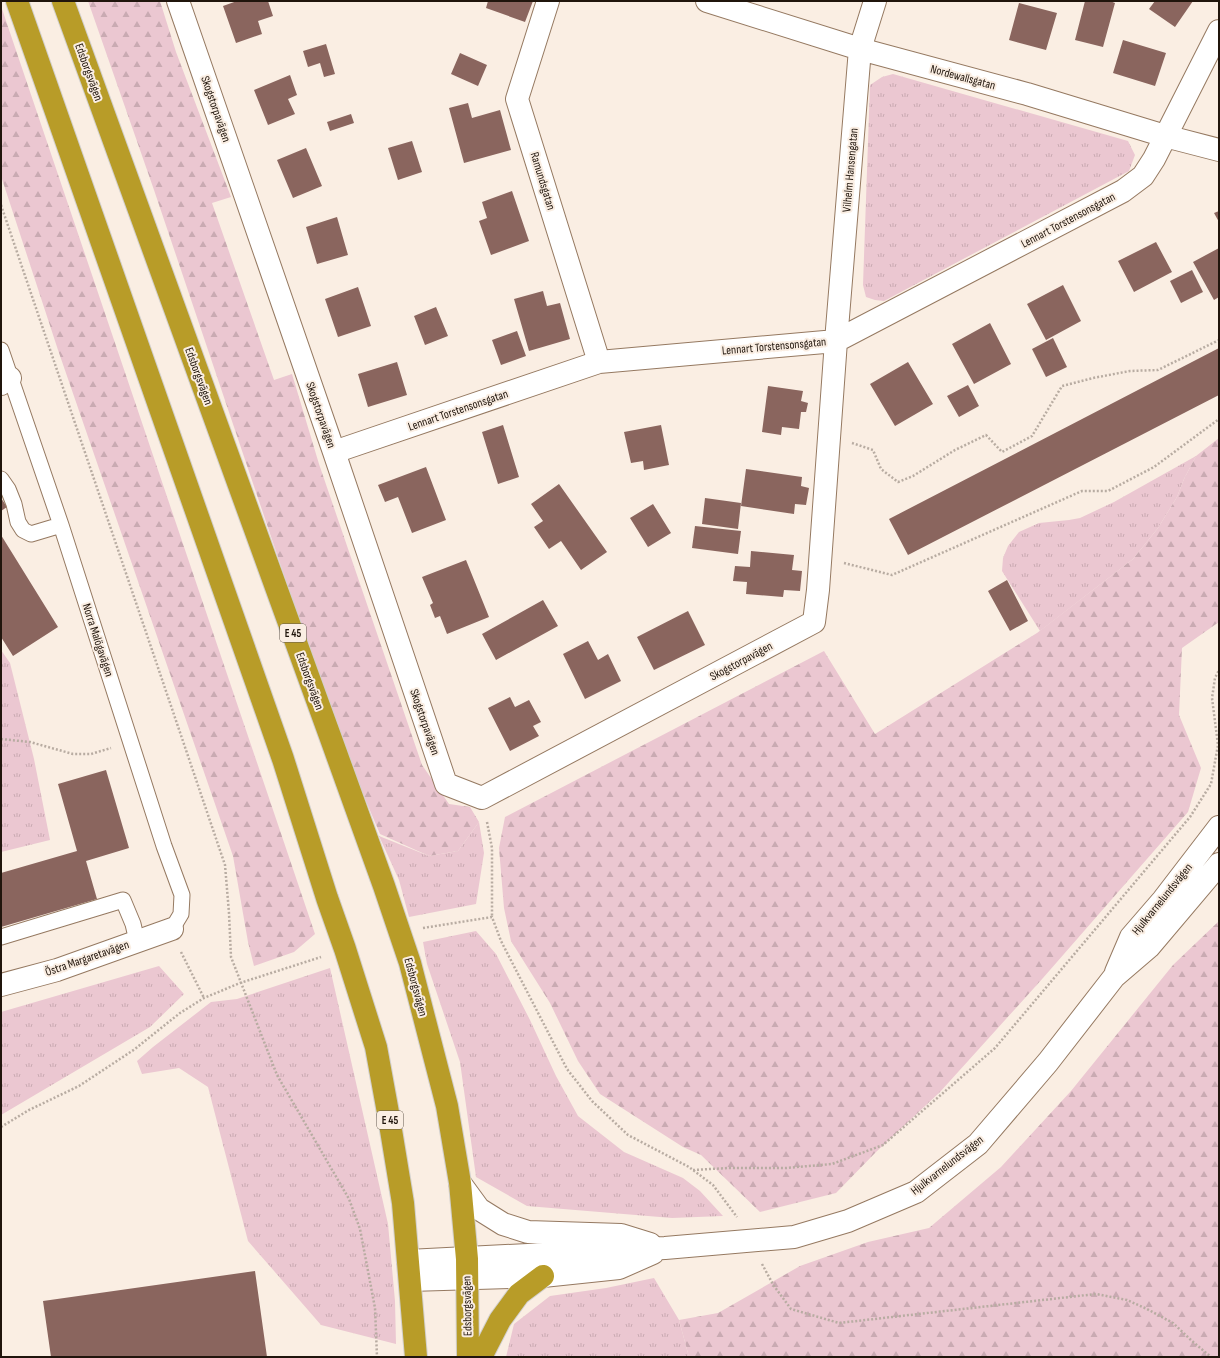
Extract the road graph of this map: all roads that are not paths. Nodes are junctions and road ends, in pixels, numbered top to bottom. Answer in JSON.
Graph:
{"nodes":[{"id":1,"x":17,"y":1,"type":"edge"},
{"id":2,"x":63,"y":1,"type":"edge"},
{"id":3,"x":178,"y":1,"type":"edge"},
{"id":4,"x":548,"y":1,"type":"edge"},
{"id":5,"x":707,"y":1,"type":"edge"},
{"id":6,"x":875,"y":1,"type":"edge"},
{"id":7,"x":1219,"y":31,"type":"edge"},
{"id":8,"x":860,"y":49,"type":"junction"},
{"id":9,"x":1165,"y":136,"type":"junction"},
{"id":10,"x":1219,"y":150,"type":"edge"},
{"id":11,"x":836,"y":340,"type":"junction"},
{"id":12,"x":1,"y":350,"type":"edge"},
{"id":13,"x":599,"y":362,"type":"junction"},
{"id":14,"x":5,"y":381,"type":"edge"},
{"id":15,"x":334,"y":452,"type":"junction"},
{"id":16,"x":1,"y":479,"type":"edge"},
{"id":17,"x":61,"y":524,"type":"junction"},
{"id":18,"x":1219,"y":827,"type":"edge"},
{"id":19,"x":1219,"y":864,"type":"edge"},
{"id":20,"x":172,"y":929,"type":"joint"},
{"id":21,"x":1,"y":936,"type":"edge"},
{"id":22,"x":137,"y":942,"type":"junction"},
{"id":23,"x":1114,"y":977,"type":"junction"},
{"id":24,"x":1,"y":985,"type":"edge"},
{"id":25,"x":460,"y":1183,"type":"junction"},
{"id":26,"x":665,"y":1248,"type":"junction"},
{"id":27,"x":467,"y":1269,"type":"junction"},
{"id":28,"x":409,"y":1271,"type":"junction"},
{"id":29,"x":543,"y":1276,"type":"junction"},
{"id":30,"x":416,"y":1357,"type":"edge"},
{"id":31,"x":468,"y":1357,"type":"edge"},
{"id":32,"x":480,"y":1357,"type":"edge"}],
"edges":[{"from":1,"to":28,"type":"highway","number":"E 45"},
{"from":2,"to":25,"type":"highway","name":"Edsborgsvägen","number":"E 45"},
{"from":3,"to":15,"type":"street","name":"Skogstorpavägen"},
{"from":4,"to":13,"type":"street","name":"Ramundsgatan"},
{"from":5,"to":8,"type":"street","name":"Nordewallsgatan"},
{"from":6,"to":8,"type":"street","name":"Vilhelm Hansengatan"},
{"from":7,"to":9,"type":"street","name":"Lennart Torstensonsgatan"},
{"from":8,"to":9,"type":"street","name":"Nordewallsgatan"},
{"from":8,"to":11,"type":"street","name":"Vilhelm Hansengatan"},
{"from":9,"to":10,"type":"street","name":"Nordewallsgatan"},
{"from":9,"to":11,"type":"street","name":"Lennart Torstensonsgatan"},
{"from":11,"to":13,"type":"street","name":"Lennart Torstensonsgatan"},
{"from":11,"to":15,"type":"street","name":"Skogstorpavägen"},
{"from":12,"to":14,"type":"lane","name":"Norra Malögavägen"},
{"from":13,"to":15,"type":"street","name":"Lennart Torstensonsgatan"},
{"from":14,"to":17,"type":"lane","name":"Norra Malögavägen"},
{"from":16,"to":17,"type":"lane"},
{"from":17,"to":20,"type":"lane","name":"Norra Malögavägen"},
{"from":18,"to":23,"type":"street","name":"Hjulkvarnelundsvägen"},
{"from":19,"to":23,"type":"street","name":"Hjulkvarnelundsvägen"},
{"from":20,"to":22,"type":"street","name":"Östra Margaretavägen"},
{"from":21,"to":22,"type":"lane"},
{"from":22,"to":24,"type":"street","name":"Östra Margaretavägen"},
{"from":23,"to":26,"type":"street","name":"Hjulkvarnelundsvägen"},
{"from":25,"to":26,"type":"street"},
{"from":25,"to":27,"type":"highway","name":"Edsborgsvägen","number":"E 45"},
{"from":26,"to":27,"type":"street","name":"Hjulkvarnelundsvägen"},
{"from":26,"to":29,"type":"street"},
{"from":27,"to":28,"type":"street"},
{"from":27,"to":29,"type":"street"},
{"from":27,"to":31,"type":"highway","name":"Edsborgsvägen","number":"E 45"},
{"from":28,"to":30,"type":"highway","number":"E 45"},
{"from":29,"to":32,"type":"highway"}]}
